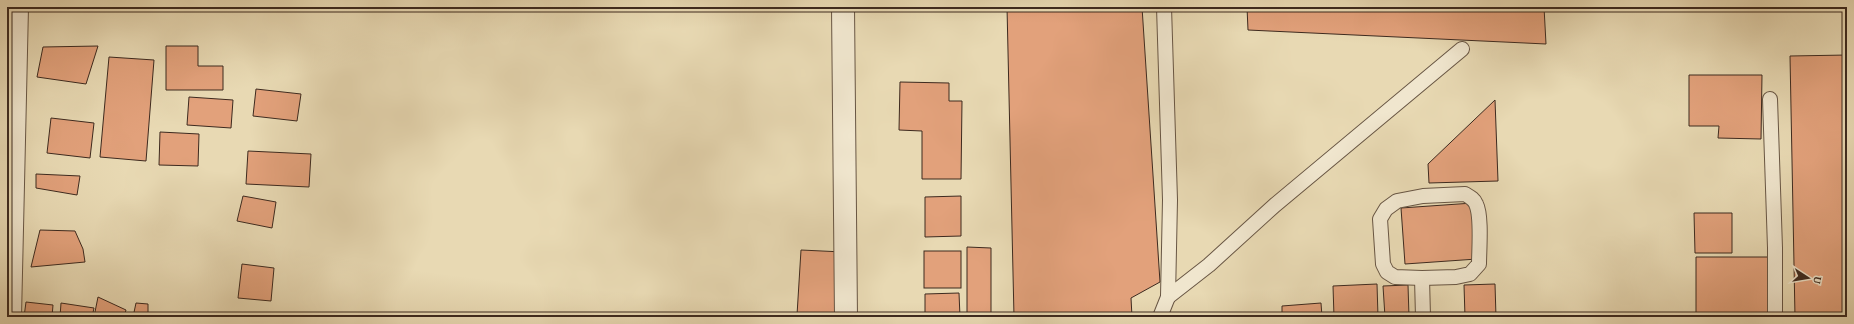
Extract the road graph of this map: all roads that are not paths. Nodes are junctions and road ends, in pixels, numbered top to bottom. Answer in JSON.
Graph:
{"nodes":[{"id":1,"x":17,"y":7,"type":"edge"},
{"id":2,"x":843,"y":7,"type":"edge"},
{"id":3,"x":1164,"y":7,"type":"edge"},
{"id":4,"x":1462,"y":49,"type":"dead end"},
{"id":5,"x":1770,"y":99,"type":"dead end"},
{"id":6,"x":1422,"y":278,"type":"junction"},
{"id":7,"x":1168,"y":297,"type":"junction"},
{"id":8,"x":10,"y":317,"type":"edge"},
{"id":9,"x":846,"y":317,"type":"edge"},
{"id":10,"x":1160,"y":317,"type":"edge"},
{"id":11,"x":1423,"y":317,"type":"edge"},
{"id":12,"x":1775,"y":317,"type":"edge"}],
"edges":[{"from":1,"to":8,"type":"street"},
{"from":2,"to":9,"type":"street"},
{"from":3,"to":7,"type":"lane"},
{"from":4,"to":7,"type":"lane"},
{"from":5,"to":12,"type":"lane"},
{"from":6,"to":6,"type":"lane"},
{"from":6,"to":11,"type":"lane"},
{"from":7,"to":10,"type":"lane"}]}
